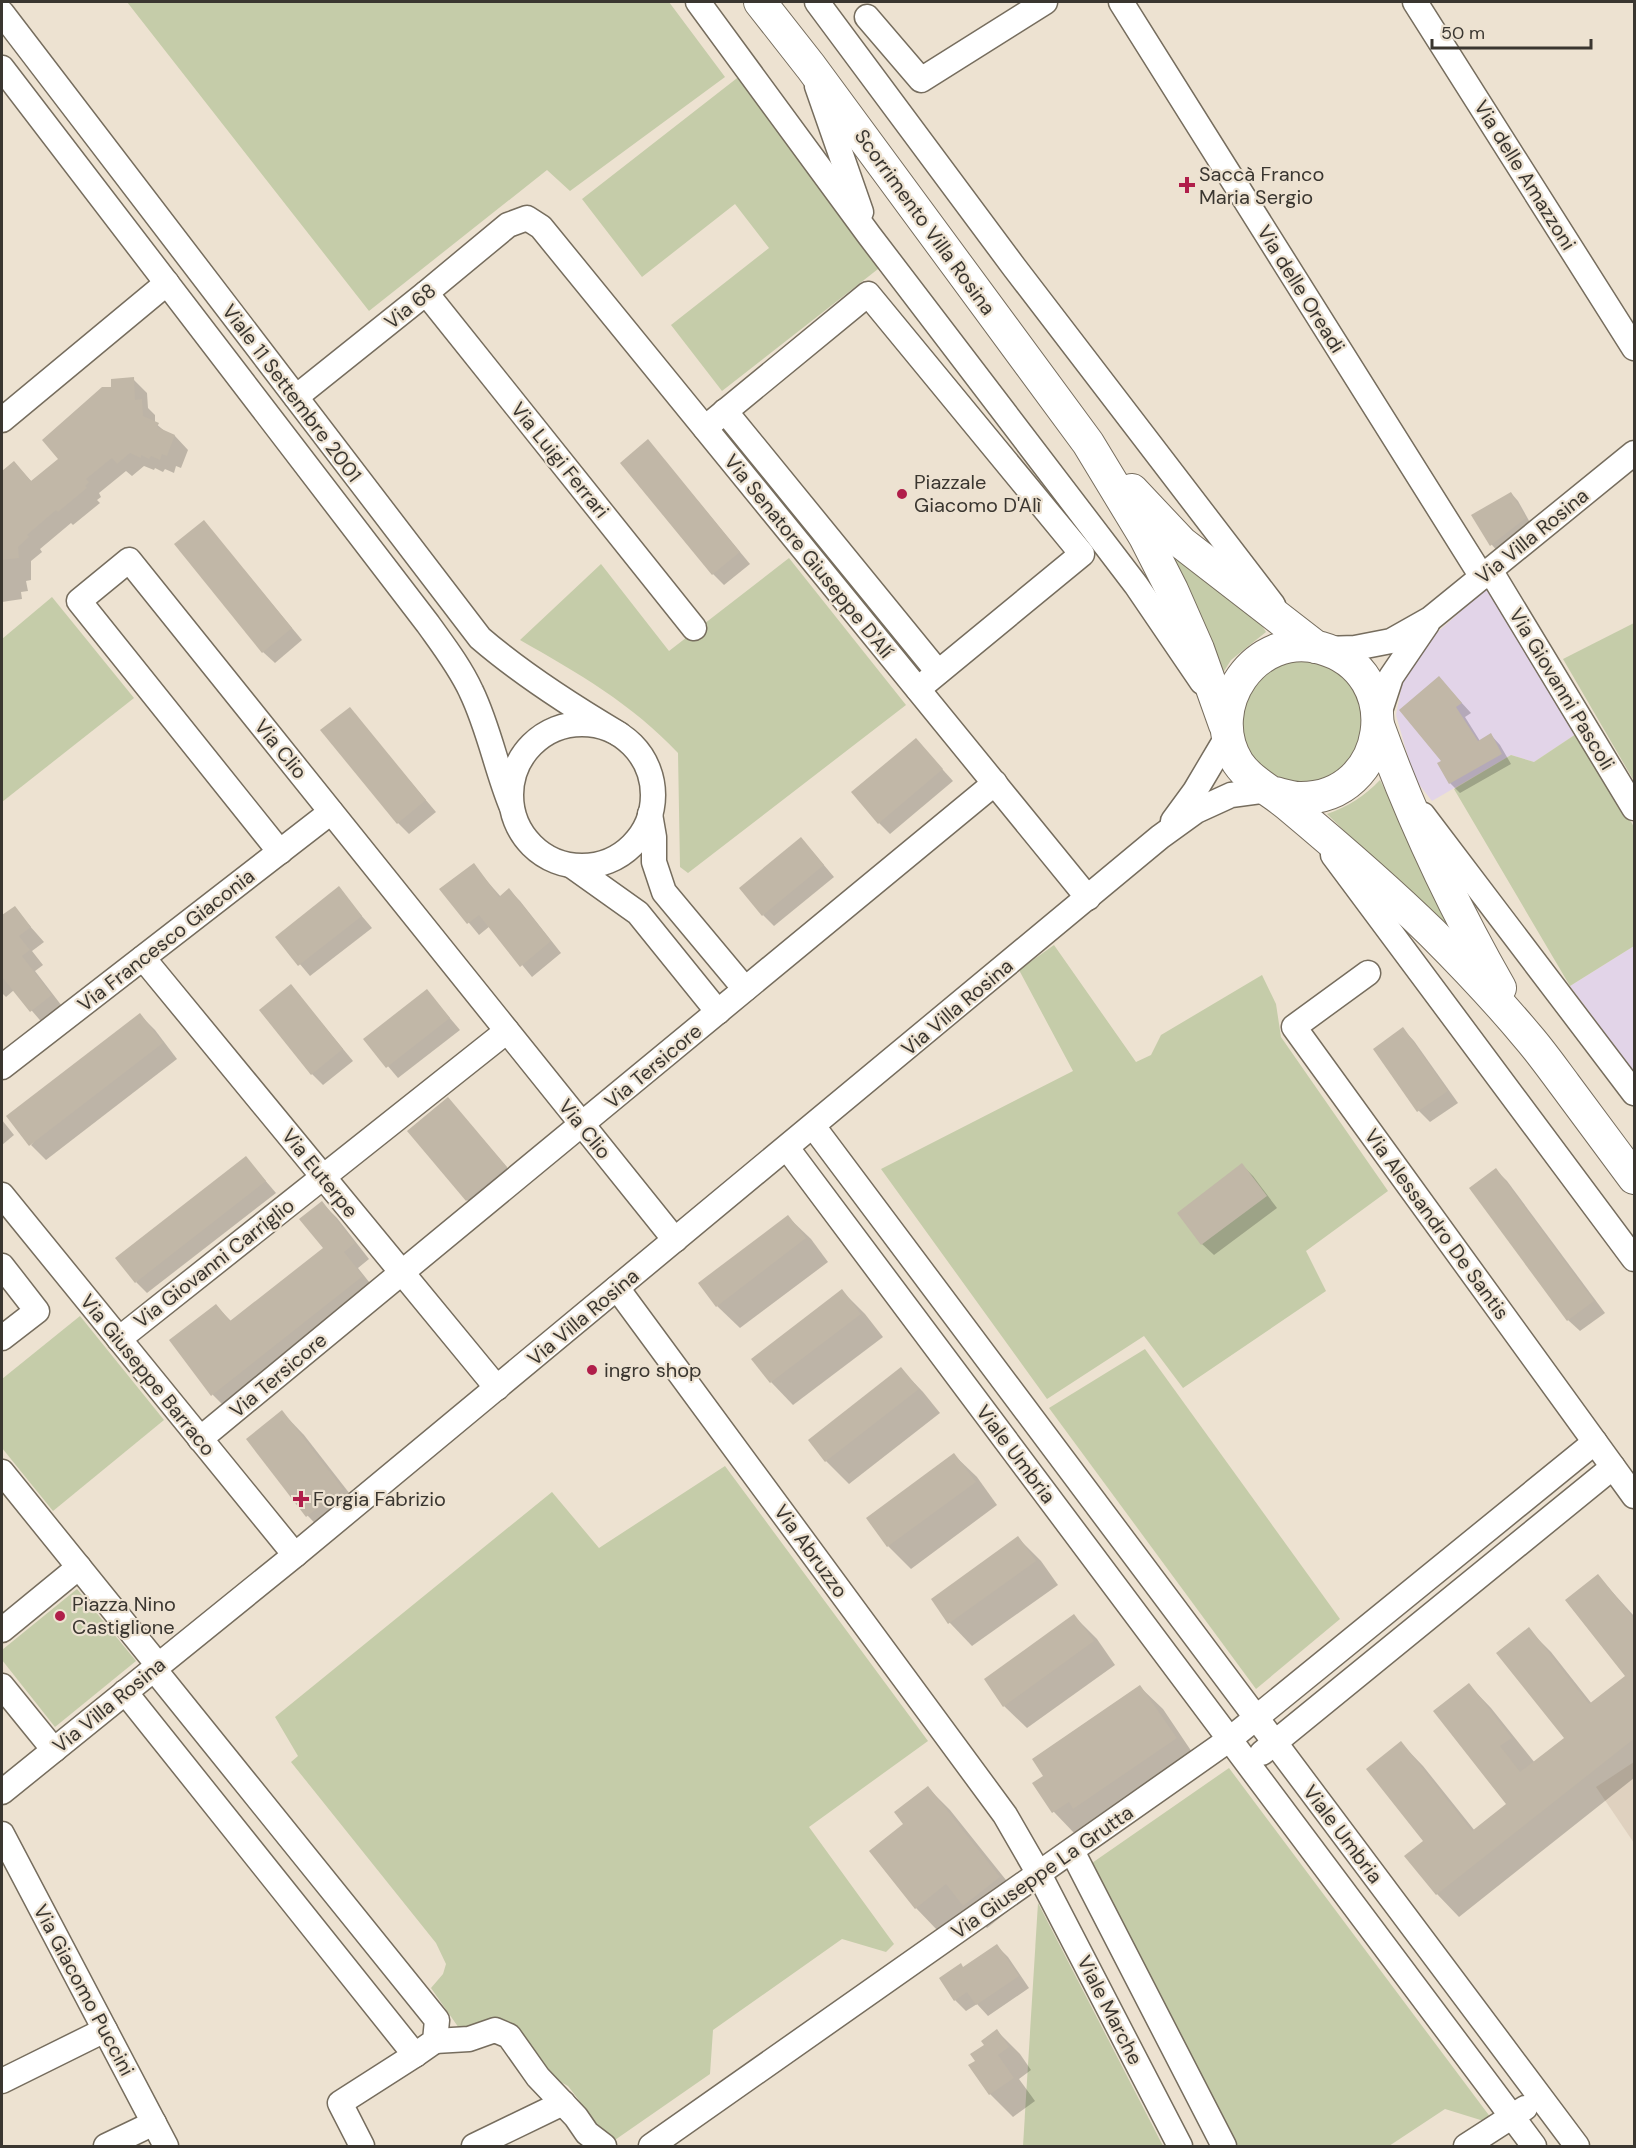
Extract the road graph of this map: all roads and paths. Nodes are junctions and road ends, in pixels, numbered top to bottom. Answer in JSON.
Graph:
{"nodes":[{"id":1,"x":698,"y":2,"type":"edge"},
{"id":2,"x":760,"y":2,"type":"edge"},
{"id":3,"x":817,"y":2,"type":"edge"},
{"id":4,"x":1045,"y":2,"type":"edge"},
{"id":5,"x":1121,"y":2,"type":"edge"},
{"id":6,"x":1415,"y":2,"type":"edge"},
{"id":7,"x":2,"y":14,"type":"edge"},
{"id":8,"x":867,"y":17,"type":"dead end"},
{"id":9,"x":811,"y":67,"type":"junction"},
{"id":10,"x":2,"y":68,"type":"edge"},
{"id":11,"x":527,"y":218,"type":"joint"},
{"id":12,"x":869,"y":235,"type":"junction"},
{"id":13,"x":167,"y":283,"type":"junction"},
{"id":14,"x":426,"y":293,"type":"junction"},
{"id":15,"x":1635,"y":348,"type":"edge"},
{"id":16,"x":296,"y":397,"type":"junction"},
{"id":17,"x":725,"y":411,"type":"junction"},
{"id":18,"x":2,"y":420,"type":"edge"},
{"id":19,"x":705,"y":428,"type":"junction"},
{"id":20,"x":1088,"y":443,"type":"junction"},
{"id":21,"x":1635,"y":453,"type":"edge"},
{"id":22,"x":1486,"y":574,"type":"junction"},
{"id":23,"x":1430,"y":619,"type":"junction"},
{"id":24,"x":1289,"y":626,"type":"junction"},
{"id":25,"x":694,"y":628,"type":"dead end"},
{"id":26,"x":1320,"y":648,"type":"junction"},
{"id":27,"x":938,"y":672,"type":"junction"},
{"id":28,"x":918,"y":689,"type":"junction"},
{"id":29,"x":1378,"y":721,"type":"junction"},
{"id":30,"x":1225,"y":726,"type":"junction"},
{"id":31,"x":619,"y":734,"type":"junction"},
{"id":32,"x":995,"y":783,"type":"junction"},
{"id":33,"x":1402,"y":787,"type":"junction"},
{"id":34,"x":1272,"y":792,"type":"junction"},
{"id":35,"x":512,"y":805,"type":"junction"},
{"id":36,"x":1634,"y":807,"type":"edge"},
{"id":37,"x":332,"y":812,"type":"junction"},
{"id":38,"x":650,"y":814,"type":"junction"},
{"id":39,"x":1308,"y":822,"type":"junction"},
{"id":40,"x":1160,"y":837,"type":"junction"},
{"id":41,"x":280,"y":852,"type":"junction"},
{"id":42,"x":572,"y":866,"type":"junction"},
{"id":43,"x":1088,"y":898,"type":"junction"},
{"id":44,"x":143,"y":958,"type":"junction"},
{"id":45,"x":1368,"y":973,"type":"dead end"},
{"id":46,"x":745,"y":989,"type":"junction"},
{"id":47,"x":718,"y":1012,"type":"junction"},
{"id":48,"x":507,"y":1031,"type":"junction"},
{"id":49,"x":1529,"y":1038,"type":"junction"},
{"id":50,"x":2,"y":1067,"type":"edge"},
{"id":51,"x":1635,"y":1093,"type":"edge"},
{"id":52,"x":582,"y":1124,"type":"junction"},
{"id":53,"x":813,"y":1126,"type":"junction"},
{"id":54,"x":788,"y":1148,"type":"junction"},
{"id":55,"x":323,"y":1177,"type":"junction"},
{"id":56,"x":1635,"y":1178,"type":"edge"},
{"id":57,"x":860,"y":1188,"type":"junction"},
{"id":58,"x":2,"y":1195,"type":"edge"},
{"id":59,"x":832,"y":1208,"type":"junction"},
{"id":60,"x":675,"y":1240,"type":"junction"},
{"id":61,"x":1635,"y":1259,"type":"edge"},
{"id":62,"x":2,"y":1266,"type":"edge"},
{"id":63,"x":402,"y":1273,"type":"junction"},
{"id":64,"x":617,"y":1288,"type":"junction"},
{"id":65,"x":2,"y":1338,"type":"edge"},
{"id":66,"x":119,"y":1339,"type":"junction"},
{"id":67,"x":977,"y":1345,"type":"junction"},
{"id":68,"x":950,"y":1365,"type":"junction"},
{"id":69,"x":496,"y":1389,"type":"junction"},
{"id":70,"x":200,"y":1439,"type":"junction"},
{"id":71,"x":1595,"y":1442,"type":"junction"},
{"id":72,"x":1613,"y":1467,"type":"junction"},
{"id":73,"x":2,"y":1472,"type":"edge"},
{"id":74,"x":1635,"y":1496,"type":"edge"},
{"id":75,"x":1109,"y":1521,"type":"junction"},
{"id":76,"x":1082,"y":1542,"type":"junction"},
{"id":77,"x":295,"y":1555,"type":"junction"},
{"id":78,"x":79,"y":1567,"type":"junction"},
{"id":79,"x":1421,"y":1583,"type":"junction"},
{"id":80,"x":1441,"y":1607,"type":"junction"},
{"id":81,"x":2,"y":1630,"type":"edge"},
{"id":82,"x":156,"y":1667,"type":"junction"},
{"id":83,"x":2,"y":1686,"type":"edge"},
{"id":84,"x":125,"y":1692,"type":"junction"},
{"id":85,"x":1256,"y":1718,"type":"junction"},
{"id":86,"x":1230,"y":1739,"type":"junction"},
{"id":87,"x":1275,"y":1743,"type":"junction"},
{"id":88,"x":54,"y":1750,"type":"junction"},
{"id":89,"x":1248,"y":1764,"type":"junction"},
{"id":90,"x":2,"y":1792,"type":"edge"},
{"id":91,"x":2,"y":1834,"type":"edge"},
{"id":92,"x":1055,"y":1863,"type":"junction"},
{"id":93,"x":105,"y":2030,"type":"junction"},
{"id":94,"x":435,"y":2041,"type":"junction"},
{"id":95,"x":415,"y":2055,"type":"junction"},
{"id":96,"x":2,"y":2081,"type":"edge"},
{"id":97,"x":1540,"y":2098,"type":"junction"},
{"id":98,"x":563,"y":2103,"type":"junction"},
{"id":99,"x":1512,"y":2116,"type":"junction"},
{"id":100,"x":154,"y":2123,"type":"junction"},
{"id":101,"x":1571,"y":2138,"type":"edge"},
{"id":102,"x":106,"y":2146,"type":"edge"},
{"id":103,"x":166,"y":2146,"type":"edge"},
{"id":104,"x":362,"y":2146,"type":"edge"},
{"id":105,"x":474,"y":2146,"type":"edge"},
{"id":106,"x":604,"y":2146,"type":"edge"},
{"id":107,"x":653,"y":2146,"type":"edge"},
{"id":108,"x":1180,"y":2146,"type":"edge"},
{"id":109,"x":1224,"y":2146,"type":"edge"},
{"id":110,"x":1466,"y":2146,"type":"edge"},
{"id":111,"x":1536,"y":2146,"type":"edge"}],
"edges":[{"from":1,"to":12,"type":"street"},
{"from":2,"to":9,"type":"main road","name":"Scorrimento Villa Rosina"},
{"from":3,"to":24,"type":"street"},
{"from":4,"to":8,"type":"street"},
{"from":5,"to":22,"type":"street","name":"Via delle Oreadi"},
{"from":6,"to":15,"type":"street","name":"Via delle Amazzoni"},
{"from":7,"to":16,"type":"street","name":"Viale 11 Settembre 2001"},
{"from":9,"to":12,"type":"street"},
{"from":9,"to":20,"type":"main road","name":"Scorrimento Villa Rosina"},
{"from":10,"to":13,"type":"street","name":"Viale 11 Settembre 2001"},
{"from":11,"to":14,"type":"street","name":"Via 68"},
{"from":11,"to":19,"type":"street","name":"Via Senatore Giuseppe D'Alí"},
{"from":12,"to":30,"type":"street"},
{"from":13,"to":18,"type":"street"},
{"from":13,"to":35,"type":"street","name":"Viale 11 Settembre 2001"},
{"from":14,"to":16,"type":"street","name":"Via 68"},
{"from":14,"to":25,"type":"street","name":"Via Luigi Ferrari"},
{"from":16,"to":31,"type":"street","name":"Viale 11 Settembre 2001"},
{"from":17,"to":19,"type":"street"},
{"from":17,"to":27,"type":"street"},
{"from":17,"to":27,"type":"street"},
{"from":19,"to":28,"type":"street","name":"Via Senatore Giuseppe D'Alí"},
{"from":20,"to":24,"type":"main road","name":"Scorrimento Villa Rosina"},
{"from":20,"to":30,"type":"main road","name":"Scorrimento Villa Rosina"},
{"from":21,"to":22,"type":"street","name":"Via Villa Rosina"},
{"from":22,"to":23,"type":"street","name":"Via Villa Rosina"},
{"from":22,"to":36,"type":"street","name":"Via Giovanni Pascoli"},
{"from":23,"to":26,"type":"street","name":"Via Villa Rosina"},
{"from":23,"to":29,"type":"street","name":"Via Villa Rosina"},
{"from":24,"to":26,"type":"main road","name":"Scorrimento Villa Rosina"},
{"from":26,"to":29,"type":"main road"},
{"from":26,"to":30,"type":"main road"},
{"from":27,"to":28,"type":"street"},
{"from":28,"to":32,"type":"street","name":"Via Senatore Giuseppe D'Alí"},
{"from":29,"to":33,"type":"main road"},
{"from":29,"to":34,"type":"main road"},
{"from":30,"to":34,"type":"main road"},
{"from":30,"to":40,"type":"street","name":"Via Villa Rosina"},
{"from":31,"to":35,"type":"street"},
{"from":31,"to":38,"type":"street"},
{"from":32,"to":43,"type":"street","name":"Via Senatore Giuseppe D'Alí"},
{"from":32,"to":46,"type":"street","name":"Via Tersicore"},
{"from":33,"to":49,"type":"main road"},
{"from":33,"to":51,"type":"street"},
{"from":34,"to":39,"type":"main road"},
{"from":34,"to":40,"type":"street","name":"Via Villa Rosina"},
{"from":35,"to":42,"type":"street"},
{"from":37,"to":41,"type":"street","name":"Via Francesco Giaconia"},
{"from":37,"to":41,"type":"street","name":"Via Clio"},
{"from":37,"to":48,"type":"street","name":"Via Clio"},
{"from":38,"to":42,"type":"street"},
{"from":38,"to":46,"type":"street"},
{"from":39,"to":49,"type":"main road"},
{"from":39,"to":61,"type":"street"},
{"from":40,"to":43,"type":"street","name":"Via Villa Rosina"},
{"from":41,"to":44,"type":"street","name":"Via Francesco Giaconia"},
{"from":42,"to":47,"type":"street"},
{"from":43,"to":53,"type":"street","name":"Via Villa Rosina"},
{"from":44,"to":50,"type":"street","name":"Via Francesco Giaconia"},
{"from":44,"to":55,"type":"street","name":"Via Euterpe"},
{"from":45,"to":71,"type":"street","name":"Via Alessandro De Santis"},
{"from":46,"to":47,"type":"street","name":"Via Tersicore"},
{"from":47,"to":52,"type":"street","name":"Via Tersicore"},
{"from":48,"to":52,"type":"street","name":"Via Clio"},
{"from":48,"to":55,"type":"street","name":"Via Giovanni Carriglio"},
{"from":49,"to":56,"type":"main road"},
{"from":52,"to":60,"type":"street","name":"Via Clio"},
{"from":52,"to":63,"type":"street","name":"Via Tersicore"},
{"from":53,"to":54,"type":"street","name":"Via Villa Rosina"},
{"from":53,"to":57,"type":"street","name":"Viale Umbria"},
{"from":54,"to":59,"type":"street","name":"Viale Umbria"},
{"from":54,"to":60,"type":"street","name":"Via Villa Rosina"},
{"from":55,"to":63,"type":"street","name":"Via Euterpe"},
{"from":55,"to":66,"type":"street","name":"Via Giovanni Carriglio"},
{"from":57,"to":59,"type":"street"},
{"from":57,"to":67,"type":"street","name":"Viale Umbria"},
{"from":58,"to":66,"type":"street","name":"Via Giuseppe Barraco"},
{"from":59,"to":68,"type":"street","name":"Viale Umbria"},
{"from":60,"to":64,"type":"street","name":"Via Villa Rosina"},
{"from":62,"to":65,"type":"street"},
{"from":63,"to":69,"type":"street","name":"Via Euterpe"},
{"from":63,"to":70,"type":"street","name":"Via Tersicore"},
{"from":64,"to":69,"type":"street","name":"Via Villa Rosina"},
{"from":64,"to":92,"type":"street","name":"Via Abruzzo"},
{"from":66,"to":70,"type":"street","name":"Via Giuseppe Barraco"},
{"from":67,"to":68,"type":"street"},
{"from":67,"to":75,"type":"street","name":"Viale Umbria"},
{"from":68,"to":76,"type":"street","name":"Viale Umbria"},
{"from":69,"to":77,"type":"street","name":"Via Villa Rosina"},
{"from":70,"to":77,"type":"street","name":"Via Giuseppe Barraco"},
{"from":71,"to":72,"type":"street","name":"Via Alessandro De Santis"},
{"from":71,"to":79,"type":"street","name":"Via Giuseppe La Grutta"},
{"from":72,"to":74,"type":"street","name":"Via Alessandro De Santis"},
{"from":72,"to":80,"type":"street"},
{"from":73,"to":78,"type":"street"},
{"from":75,"to":76,"type":"street"},
{"from":75,"to":85,"type":"street","name":"Viale Umbria"},
{"from":76,"to":86,"type":"street","name":"Viale Umbria"},
{"from":77,"to":82,"type":"street","name":"Via Villa Rosina"},
{"from":78,"to":81,"type":"street"},
{"from":78,"to":82,"type":"street"},
{"from":79,"to":80,"type":"street"},
{"from":79,"to":85,"type":"street","name":"Via Giuseppe La Grutta"},
{"from":80,"to":87,"type":"street"},
{"from":82,"to":84,"type":"street","name":"Via Villa Rosina"},
{"from":82,"to":94,"type":"street"},
{"from":83,"to":88,"type":"street"},
{"from":84,"to":88,"type":"street","name":"Via Villa Rosina"},
{"from":84,"to":95,"type":"street"},
{"from":85,"to":86,"type":"street","name":"Via Giuseppe La Grutta"},
{"from":85,"to":87,"type":"street","name":"Viale Umbria"},
{"from":86,"to":89,"type":"street","name":"Viale Umbria"},
{"from":86,"to":92,"type":"street","name":"Via Giuseppe La Grutta"},
{"from":87,"to":89,"type":"street"},
{"from":87,"to":97,"type":"street","name":"Viale Umbria"},
{"from":88,"to":90,"type":"street","name":"Via Villa Rosina"},
{"from":89,"to":99,"type":"street","name":"Viale Umbria"},
{"from":91,"to":93,"type":"street","name":"Via Giacomo Puccini"},
{"from":92,"to":107,"type":"street","name":"Via Giuseppe La Grutta"},
{"from":92,"to":108,"type":"street","name":"Viale Marche"},
{"from":92,"to":109,"type":"street","name":"Viale Marche"},
{"from":93,"to":96,"type":"street"},
{"from":93,"to":100,"type":"street","name":"Via Giacomo Puccini"},
{"from":94,"to":95,"type":"street"},
{"from":94,"to":98,"type":"street"},
{"from":95,"to":104,"type":"street"},
{"from":97,"to":99,"type":"street"},
{"from":97,"to":101,"type":"street","name":"Viale Umbria"},
{"from":98,"to":105,"type":"street"},
{"from":98,"to":106,"type":"street"},
{"from":99,"to":110,"type":"street"},
{"from":99,"to":111,"type":"street","name":"Viale Umbria"},
{"from":100,"to":102,"type":"street"},
{"from":100,"to":103,"type":"street","name":"Via Giacomo Puccini"},
{"from":101,"to":111,"type":"street"}]}
